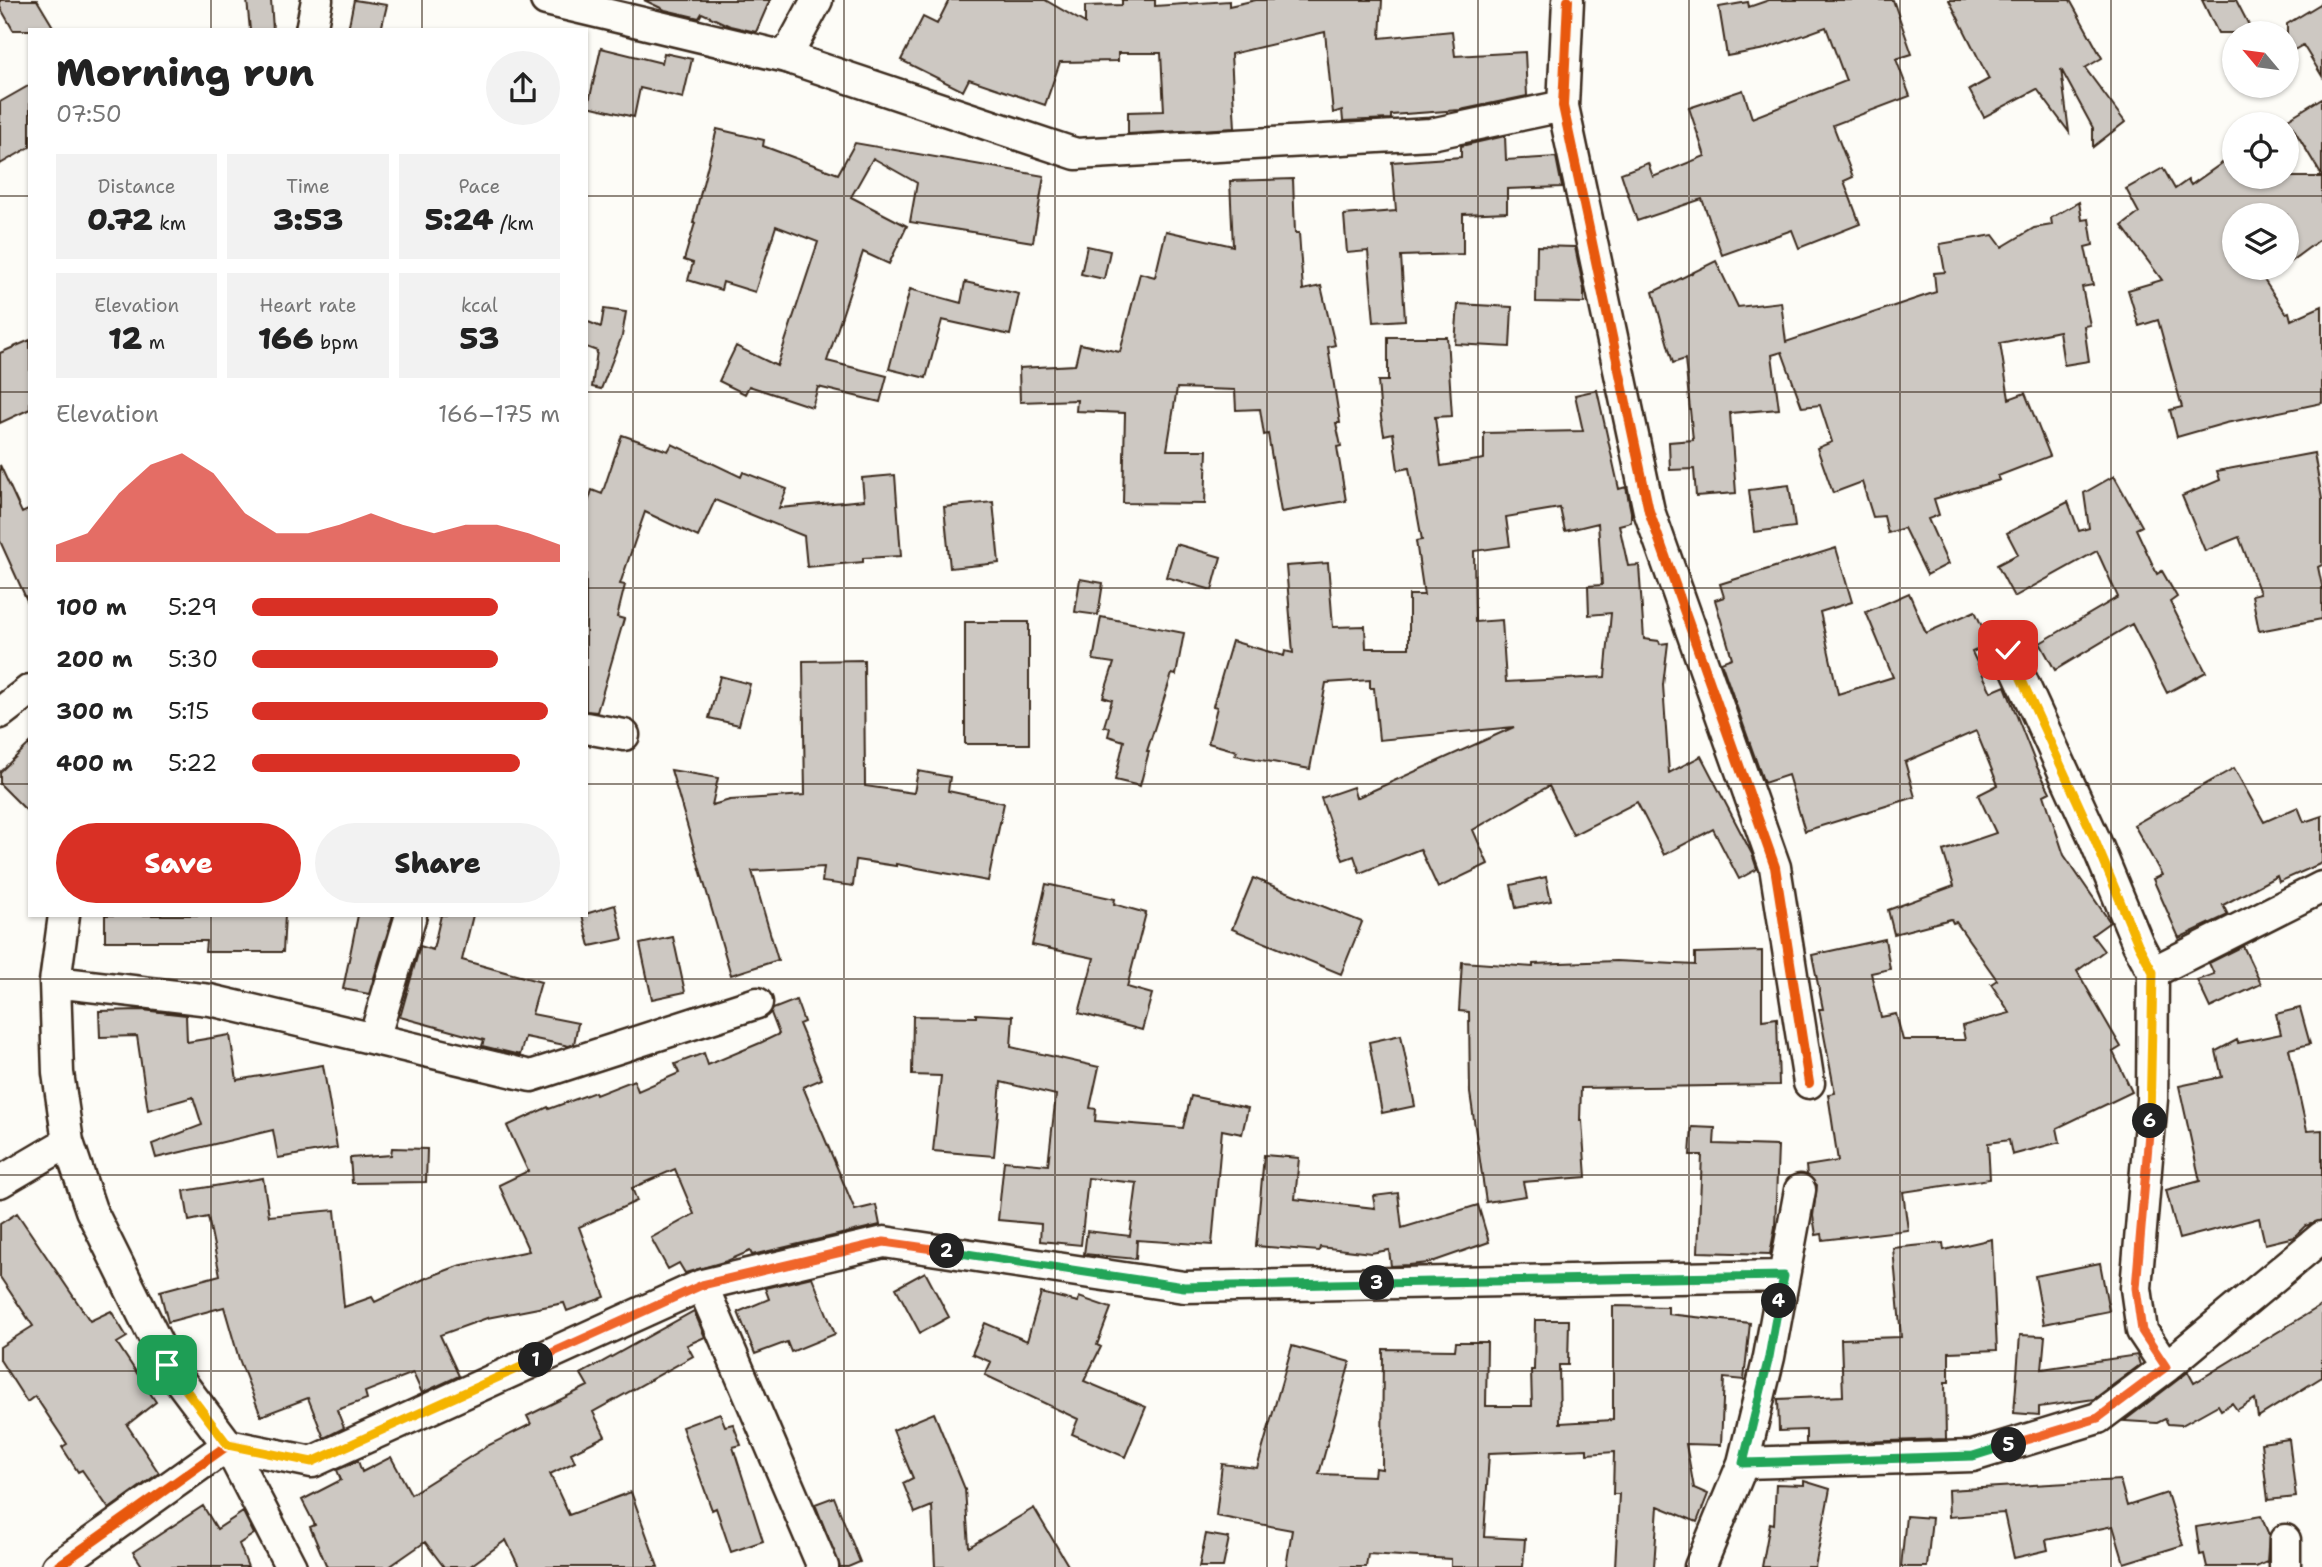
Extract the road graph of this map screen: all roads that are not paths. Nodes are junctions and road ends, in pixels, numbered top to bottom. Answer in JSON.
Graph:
{"nodes":[{"id":1,"x":317,"y":0,"type":"edge"},
{"id":2,"x":545,"y":0,"type":"edge"},
{"id":3,"x":817,"y":0,"type":"edge"},
{"id":4,"x":1568,"y":0,"type":"edge"},
{"id":5,"x":311,"y":28,"type":"edge"},
{"id":6,"x":786,"y":57,"type":"junction"},
{"id":7,"x":1563,"y":106,"type":"junction"},
{"id":8,"x":2008,"y":650,"type":"dead end"},
{"id":9,"x":28,"y":692,"type":"edge"},
{"id":10,"x":0,"y":713,"type":"edge"},
{"id":11,"x":588,"y":728,"type":"edge"},
{"id":12,"x":624,"y":735,"type":"dead end"},
{"id":13,"x":2322,"y":887,"type":"edge"},
{"id":14,"x":64,"y":917,"type":"edge"},
{"id":15,"x":410,"y":917,"type":"edge"},
{"id":16,"x":2153,"y":972,"type":"junction"},
{"id":17,"x":55,"y":982,"type":"junction"},
{"id":18,"x":757,"y":1003,"type":"dead end"},
{"id":19,"x":374,"y":1039,"type":"junction"},
{"id":20,"x":1809,"y":1083,"type":"dead end"},
{"id":21,"x":68,"y":1142,"type":"junction"},
{"id":22,"x":0,"y":1182,"type":"edge"},
{"id":23,"x":1800,"y":1190,"type":"dead end"},
{"id":24,"x":2322,"y":1237,"type":"edge"},
{"id":25,"x":1784,"y":1276,"type":"junction"},
{"id":26,"x":702,"y":1285,"type":"junction"},
{"id":27,"x":2166,"y":1367,"type":"junction"},
{"id":28,"x":228,"y":1445,"type":"junction"},
{"id":29,"x":1743,"y":1463,"type":"junction"},
{"id":30,"x":57,"y":1567,"type":"edge"},
{"id":31,"x":291,"y":1567,"type":"edge"},
{"id":32,"x":823,"y":1567,"type":"edge"},
{"id":33,"x":1700,"y":1567,"type":"edge"}],
"edges":[{"from":1,"to":5,"type":"street"},
{"from":2,"to":6,"type":"street"},
{"from":3,"to":6,"type":"street"},
{"from":4,"to":7,"type":"street"},
{"from":6,"to":7,"type":"street"},
{"from":7,"to":20,"type":"street"},
{"from":8,"to":16,"type":"street"},
{"from":9,"to":10,"type":"street"},
{"from":11,"to":12,"type":"street"},
{"from":13,"to":16,"type":"street"},
{"from":14,"to":17,"type":"street"},
{"from":15,"to":19,"type":"street"},
{"from":16,"to":27,"type":"street"},
{"from":17,"to":19,"type":"street"},
{"from":17,"to":21,"type":"street"},
{"from":18,"to":19,"type":"street"},
{"from":21,"to":22,"type":"street"},
{"from":21,"to":28,"type":"street"},
{"from":23,"to":25,"type":"street"},
{"from":24,"to":27,"type":"street"},
{"from":25,"to":26,"type":"street"},
{"from":25,"to":29,"type":"street"},
{"from":26,"to":28,"type":"street"},
{"from":26,"to":32,"type":"street"},
{"from":27,"to":29,"type":"street"},
{"from":28,"to":30,"type":"street"},
{"from":28,"to":31,"type":"street"},
{"from":29,"to":33,"type":"street"}]}
